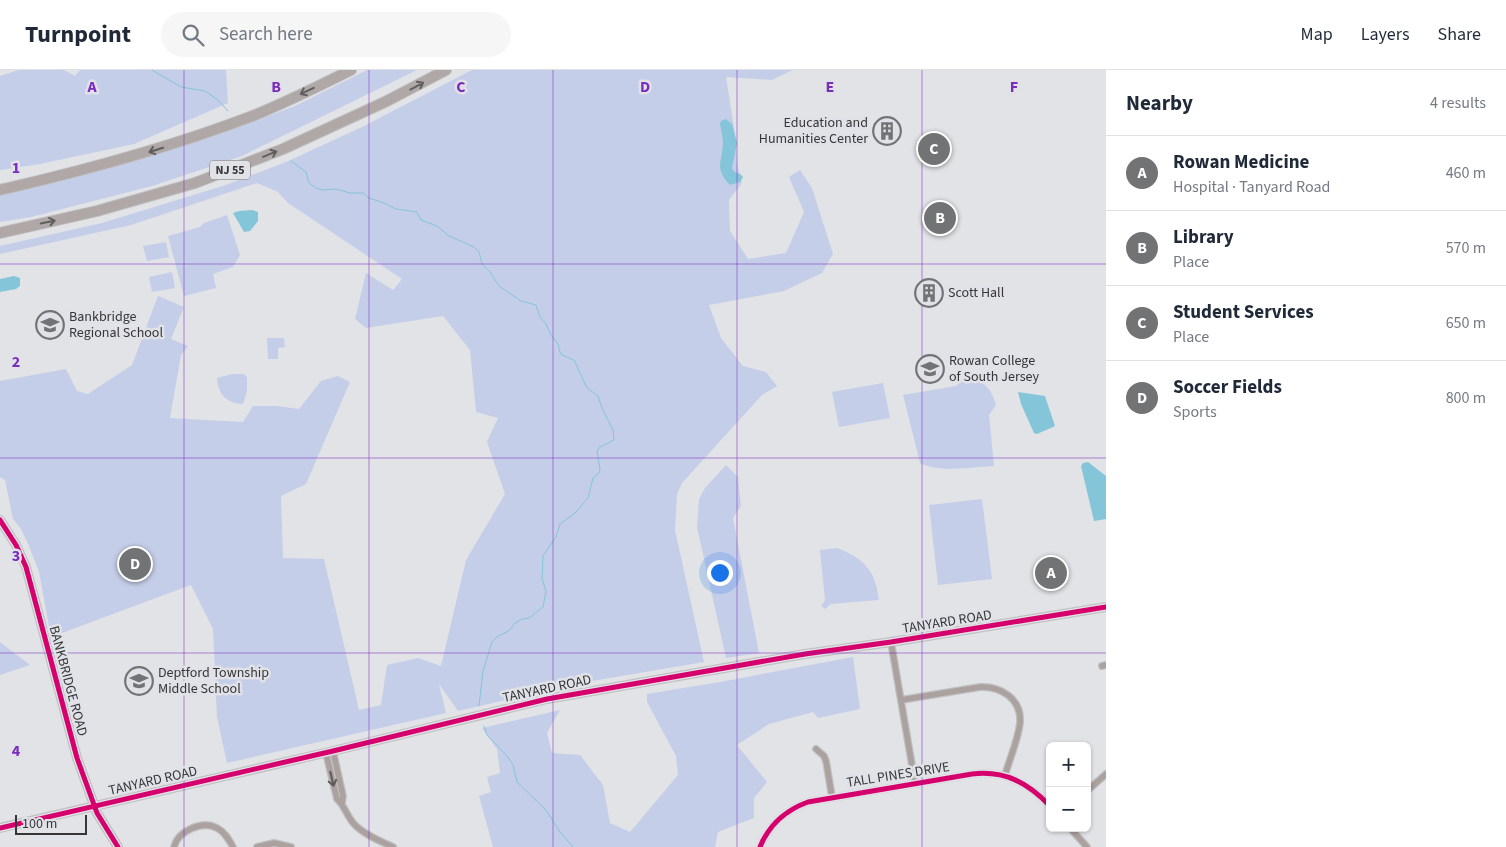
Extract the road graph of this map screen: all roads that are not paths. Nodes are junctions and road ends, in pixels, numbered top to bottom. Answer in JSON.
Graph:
{"nodes":[{"id":1,"x":351,"y":70,"type":"edge"},
{"id":2,"x":446,"y":70,"type":"edge"},
{"id":3,"x":0,"y":185,"type":"edge"},
{"id":4,"x":15,"y":186,"type":"junction"},
{"id":5,"x":0,"y":190,"type":"edge"},
{"id":6,"x":0,"y":233,"type":"edge"},
{"id":7,"x":0,"y":520,"type":"edge"},
{"id":8,"x":1106,"y":607,"type":"edge"},
{"id":9,"x":891,"y":642,"type":"junction"},
{"id":10,"x":901,"y":700,"type":"junction"},
{"id":11,"x":816,"y":749,"type":"dead end"},
{"id":12,"x":330,"y":752,"type":"junction"},
{"id":13,"x":1106,"y":774,"type":"edge"},
{"id":14,"x":1005,"y":776,"type":"junction"},
{"id":15,"x":915,"y":783,"type":"junction"},
{"id":16,"x":1091,"y":787,"type":"edge"},
{"id":17,"x":832,"y":797,"type":"junction"},
{"id":18,"x":1046,"y":802,"type":"edge"},
{"id":19,"x":94,"y":806,"type":"junction"},
{"id":20,"x":0,"y":828,"type":"edge"},
{"id":21,"x":1074,"y":832,"type":"edge"},
{"id":22,"x":118,"y":847,"type":"edge"},
{"id":23,"x":174,"y":847,"type":"edge"},
{"id":24,"x":233,"y":847,"type":"edge"},
{"id":25,"x":257,"y":847,"type":"edge"},
{"id":26,"x":291,"y":847,"type":"edge"},
{"id":27,"x":393,"y":847,"type":"edge"},
{"id":28,"x":760,"y":847,"type":"edge"},
{"id":29,"x":1087,"y":847,"type":"edge"}],
"edges":[{"from":1,"to":4,"type":"highway","one_way":true},
{"from":6,"to":2,"type":"highway","number":"NJ 55","one_way":true},
{"from":3,"to":4,"type":"highway"},
{"from":4,"to":5,"type":"highway"},
{"from":7,"to":19,"type":"street","name":"BANKBRIDGE ROAD"},
{"from":8,"to":9,"type":"street","name":"TANYARD ROAD"},
{"from":9,"to":10,"type":"street"},
{"from":9,"to":12,"type":"street","name":"TANYARD ROAD"},
{"from":10,"to":14,"type":"street"},
{"from":10,"to":15,"type":"street"},
{"from":11,"to":17,"type":"street"},
{"from":12,"to":19,"type":"street","name":"TANYARD ROAD"},
{"from":12,"to":27,"type":"street"},
{"from":13,"to":16,"type":"street"},
{"from":14,"to":15,"type":"street","name":"TALL PINES DRIVE"},
{"from":14,"to":18,"type":"street","name":"TALL PINES DRIVE"},
{"from":15,"to":17,"type":"street","name":"TALL PINES DRIVE"},
{"from":17,"to":28,"type":"street","name":"TALL PINES DRIVE"},
{"from":19,"to":20,"type":"street","name":"TANYARD ROAD"},
{"from":19,"to":22,"type":"street","name":"BANKBRIDGE ROAD"},
{"from":21,"to":29,"type":"street"},
{"from":23,"to":24,"type":"street"},
{"from":25,"to":26,"type":"street"}]}
